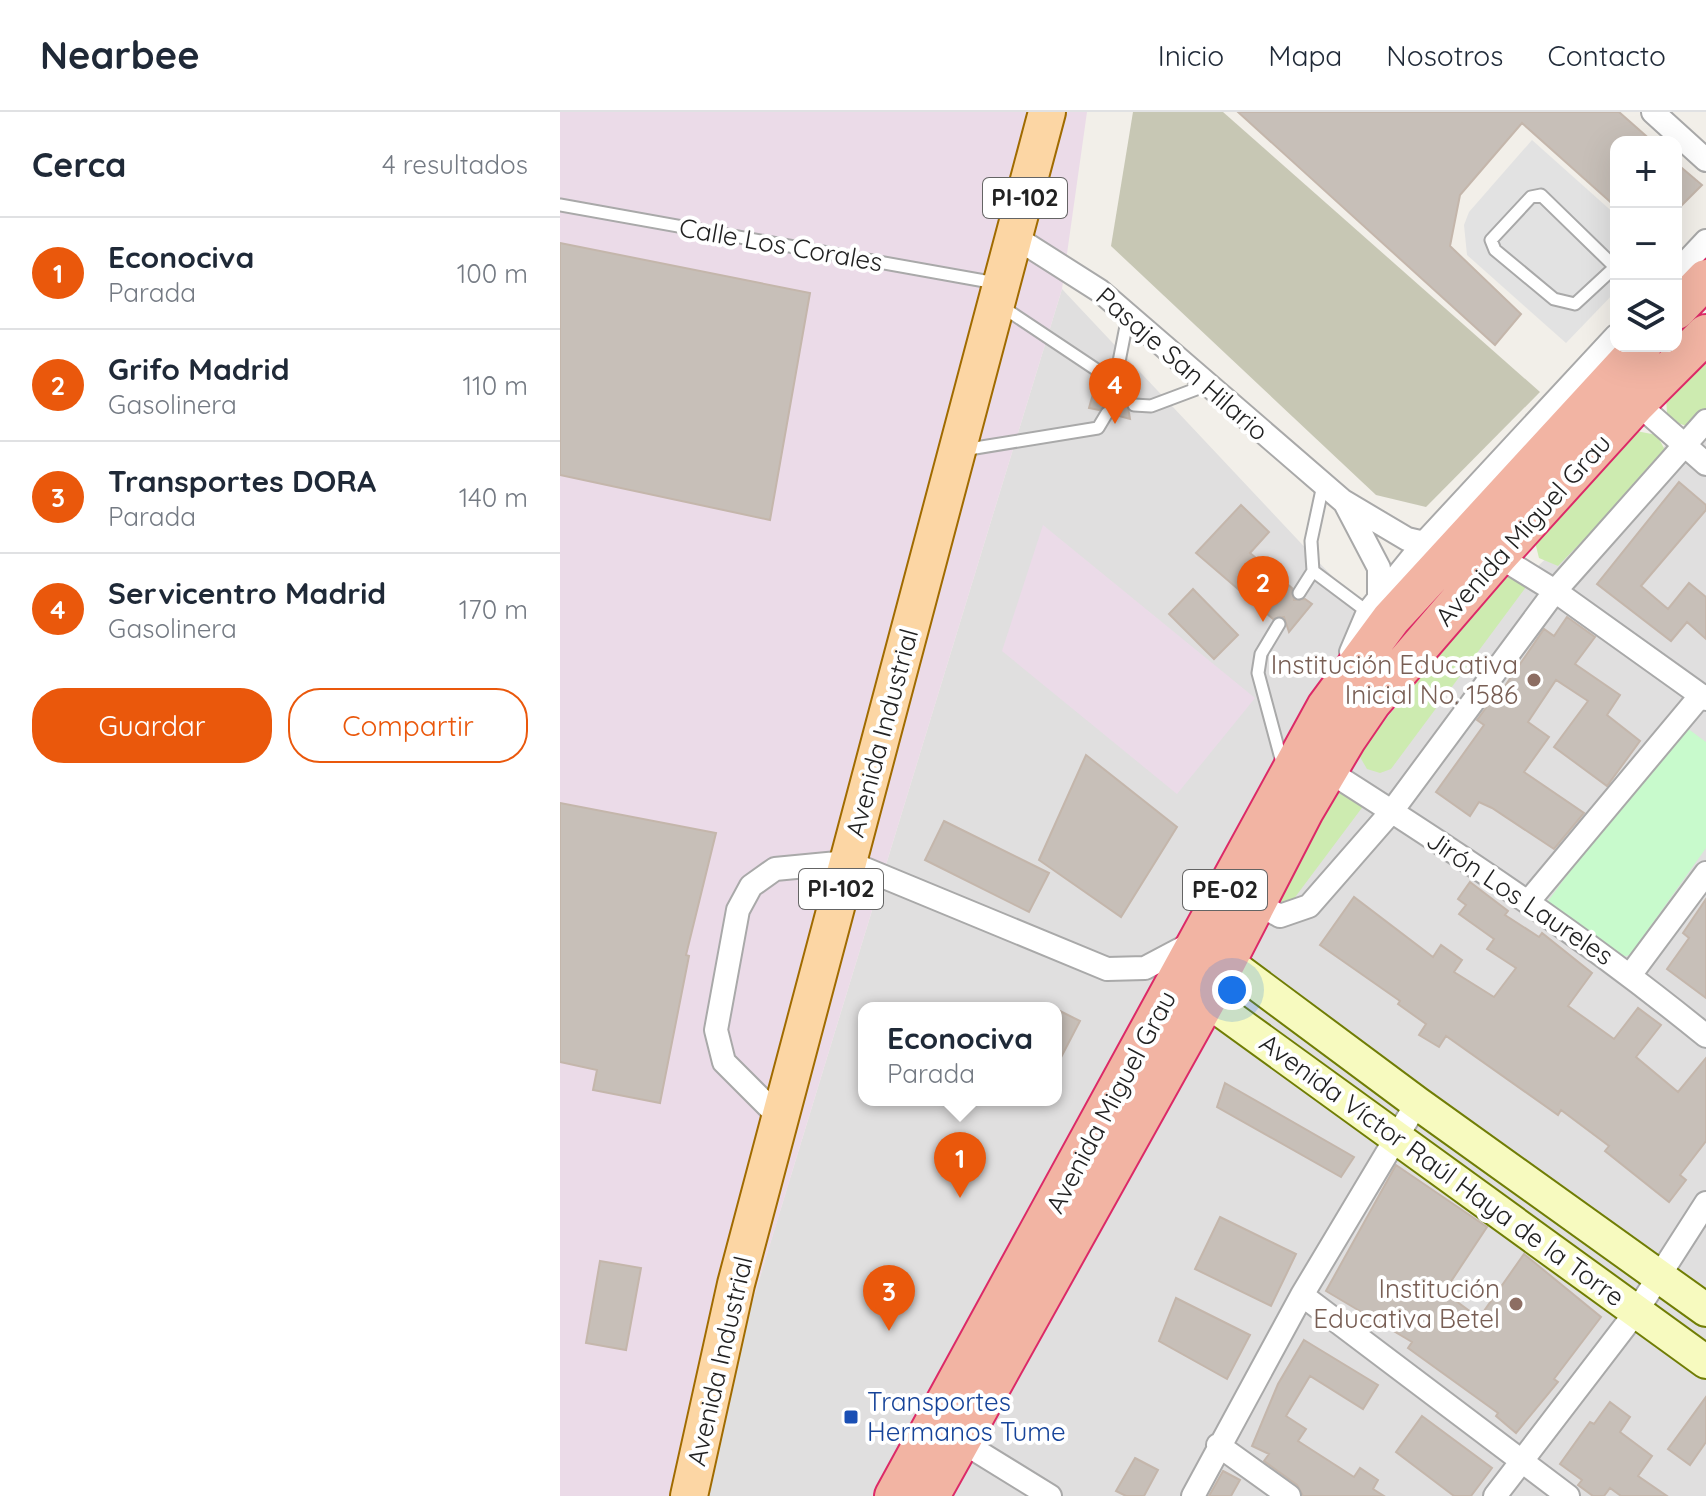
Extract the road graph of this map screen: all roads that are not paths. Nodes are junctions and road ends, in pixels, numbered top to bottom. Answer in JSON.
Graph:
{"nodes":[{"id":1,"x":1047,"y":112,"type":"edge"},
{"id":2,"x":1653,"y":112,"type":"edge"},
{"id":3,"x":1706,"y":160,"type":"edge"},
{"id":4,"x":560,"y":205,"type":"edge"},
{"id":5,"x":1015,"y":237,"type":"junction"},
{"id":6,"x":1706,"y":241,"type":"edge"},
{"id":7,"x":1682,"y":267,"type":"edge"},
{"id":8,"x":1616,"y":268,"type":"edge"},
{"id":9,"x":1706,"y":279,"type":"edge"},
{"id":10,"x":1000,"y":294,"type":"junction"},
{"id":11,"x":1682,"y":304,"type":"edge"},
{"id":12,"x":1128,"y":316,"type":"junction"},
{"id":13,"x":1706,"y":334,"type":"edge"},
{"id":14,"x":1616,"y":352,"type":"edge"},
{"id":15,"x":1637,"y":352,"type":"edge"},
{"id":16,"x":1617,"y":378,"type":"junction"},
{"id":17,"x":1575,"y":381,"type":"joint"},
{"id":18,"x":1207,"y":385,"type":"junction"},
{"id":19,"x":1134,"y":405,"type":"dead end"},
{"id":20,"x":1107,"y":413,"type":"dead end"},
{"id":21,"x":1706,"y":421,"type":"edge"},
{"id":22,"x":1682,"y":445,"type":"junction"},
{"id":23,"x":958,"y":451,"type":"junction"},
{"id":24,"x":1706,"y":464,"type":"edge"},
{"id":25,"x":1323,"y":485,"type":"junction"},
{"id":26,"x":1343,"y":501,"type":"junction"},
{"id":27,"x":1424,"y":543,"type":"junction"},
{"id":28,"x":1498,"y":556,"type":"junction"},
{"id":29,"x":1313,"y":571,"type":"junction"},
{"id":30,"x":1555,"y":591,"type":"junction"},
{"id":31,"x":1299,"y":593,"type":"dead end"},
{"id":32,"x":1379,"y":610,"type":"junction"},
{"id":33,"x":1279,"y":624,"type":"dead end"},
{"id":34,"x":1704,"y":697,"type":"edge"},
{"id":35,"x":1327,"y":770,"type":"junction"},
{"id":36,"x":1286,"y":779,"type":"junction"},
{"id":37,"x":1392,"y":811,"type":"junction"},
{"id":38,"x":848,"y":862,"type":"junction"},
{"id":39,"x":1706,"y":873,"type":"edge"},
{"id":40,"x":1528,"y":902,"type":"junction"},
{"id":41,"x":1256,"y":903,"type":"junction"},
{"id":42,"x":1212,"y":950,"type":"junction"},
{"id":43,"x":1631,"y":974,"type":"junction"},
{"id":44,"x":1181,"y":979,"type":"junction"},
{"id":45,"x":1706,"y":1036,"type":"edge"},
{"id":46,"x":1417,"y":1103,"type":"junction"},
{"id":47,"x":780,"y":1118,"type":"junction"},
{"id":48,"x":1393,"y":1138,"type":"junction"},
{"id":49,"x":1706,"y":1203,"type":"edge"},
{"id":50,"x":1659,"y":1276,"type":"junction"},
{"id":51,"x":1302,"y":1295,"type":"junction"},
{"id":52,"x":1706,"y":1310,"type":"edge"},
{"id":53,"x":1636,"y":1312,"type":"junction"},
{"id":54,"x":1706,"y":1362,"type":"edge"},
{"id":55,"x":959,"y":1440,"type":"junction"},
{"id":56,"x":1218,"y":1445,"type":"junction"},
{"id":57,"x":1521,"y":1460,"type":"junction"},
{"id":58,"x":689,"y":1496,"type":"edge"},
{"id":59,"x":894,"y":1496,"type":"edge"},
{"id":60,"x":930,"y":1496,"type":"edge"},
{"id":61,"x":1050,"y":1496,"type":"edge"},
{"id":62,"x":1193,"y":1496,"type":"edge"},
{"id":63,"x":1289,"y":1496,"type":"edge"},
{"id":64,"x":1495,"y":1496,"type":"edge"},
{"id":65,"x":1568,"y":1496,"type":"edge"}],
"edges":[{"from":1,"to":5,"type":"main road","name":"Avenida Industrial","number":"PI-102"},
{"from":2,"to":3,"type":"street"},
{"from":4,"to":10,"type":"lane","name":"Calle Los Corales"},
{"from":5,"to":10,"type":"main road","name":"Avenida Industrial","number":"PI-102"},
{"from":5,"to":12,"type":"street","name":"Pasaje San Hilario"},
{"from":6,"to":7,"type":"street"},
{"from":8,"to":8,"type":"lane"},
{"from":9,"to":11,"type":"highway"},
{"from":10,"to":12,"type":"lane"},
{"from":10,"to":23,"type":"main road","name":"Avenida Industrial","number":"PI-102"},
{"from":12,"to":18,"type":"street","name":"Pasaje San Hilario"},
{"from":13,"to":16,"type":"highway","name":"Avenida Miguel Grau","number":"PE-02"},
{"from":14,"to":16,"type":"street","name":"Avenida Miguel Grau"},
{"from":15,"to":16,"type":"highway","name":"Avenida Miguel Grau","number":"PE-02"},
{"from":16,"to":17,"type":"highway"},
{"from":16,"to":22,"type":"street"},
{"from":16,"to":28,"type":"highway","name":"Avenida Miguel Grau","number":"PE-02"},
{"from":16,"to":32,"type":"highway","name":"Avenida Miguel Grau","number":"PE-02"},
{"from":17,"to":27,"type":"street","name":"Avenida Miguel Grau"},
{"from":18,"to":19,"type":"lane"},
{"from":18,"to":25,"type":"street","name":"Pasaje San Hilario"},
{"from":20,"to":23,"type":"lane"},
{"from":21,"to":22,"type":"street"},
{"from":22,"to":24,"type":"street"},
{"from":22,"to":30,"type":"street"},
{"from":23,"to":38,"type":"main road","name":"Avenida Industrial","number":"PI-102"},
{"from":25,"to":26,"type":"street","name":"Pasaje San Hilario"},
{"from":25,"to":29,"type":"lane"},
{"from":26,"to":27,"type":"street","name":"Pasaje San Hilario"},
{"from":26,"to":32,"type":"street","name":"Pasaje San Hilario"},
{"from":27,"to":32,"type":"street","name":"Avenida Miguel Grau"},
{"from":28,"to":30,"type":"street"},
{"from":28,"to":35,"type":"highway","name":"Avenida Miguel Grau","number":"PE-02"},
{"from":29,"to":31,"type":"lane"},
{"from":29,"to":32,"type":"lane"},
{"from":30,"to":34,"type":"street"},
{"from":30,"to":37,"type":"street"},
{"from":32,"to":36,"type":"highway","name":"Avenida Miguel Grau","number":"PE-02"},
{"from":33,"to":36,"type":"lane"},
{"from":34,"to":40,"type":"street"},
{"from":35,"to":37,"type":"street","name":"Jirón Los Laureles"},
{"from":35,"to":41,"type":"highway","name":"Avenida Miguel Grau","number":"PE-02"},
{"from":36,"to":42,"type":"highway","name":"Avenida Miguel Grau","number":"PE-02"},
{"from":37,"to":40,"type":"street","name":"Jirón Los Laureles"},
{"from":37,"to":41,"type":"street"},
{"from":38,"to":44,"type":"street"},
{"from":38,"to":47,"type":"main road","name":"Avenida Industrial","number":"PI-102"},
{"from":38,"to":47,"type":"street"},
{"from":39,"to":43,"type":"street"},
{"from":40,"to":43,"type":"street","name":"Jirón Los Laureles"},
{"from":41,"to":42,"type":"highway","name":"Avenida Miguel Grau","number":"PE-02"},
{"from":42,"to":44,"type":"highway","name":"Avenida Miguel Grau","number":"PE-02"},
{"from":42,"to":44,"type":"street"},
{"from":42,"to":46,"type":"main road","name":"Avenida Víctor Raúl Haya de la Torre"},
{"from":43,"to":45,"type":"street","name":"Jirón Los Laureles"},
{"from":44,"to":48,"type":"main road","name":"Avenida Víctor Raúl Haya de la Torre"},
{"from":44,"to":55,"type":"highway","name":"Avenida Miguel Grau","number":"PE-02"},
{"from":44,"to":59,"type":"highway","name":"Avenida Miguel Grau","number":"PE-02"},
{"from":46,"to":48,"type":"street"},
{"from":46,"to":50,"type":"main road","name":"Avenida Víctor Raúl Haya de la Torre"},
{"from":47,"to":58,"type":"main road","name":"Avenida Industrial","number":"PI-102"},
{"from":48,"to":51,"type":"street"},
{"from":48,"to":53,"type":"main road","name":"Avenida Víctor Raúl Haya de la Torre"},
{"from":49,"to":50,"type":"street"},
{"from":50,"to":52,"type":"main road","name":"Avenida Víctor Raúl Haya de la Torre"},
{"from":50,"to":53,"type":"street"},
{"from":51,"to":56,"type":"street"},
{"from":51,"to":57,"type":"street"},
{"from":53,"to":54,"type":"main road","name":"Avenida Víctor Raúl Haya de la Torre"},
{"from":53,"to":57,"type":"street"},
{"from":55,"to":60,"type":"highway","name":"Avenida Miguel Grau","number":"PE-02"},
{"from":55,"to":61,"type":"street"},
{"from":56,"to":62,"type":"street"},
{"from":56,"to":63,"type":"street"},
{"from":57,"to":64,"type":"street"},
{"from":57,"to":65,"type":"street"}]}
